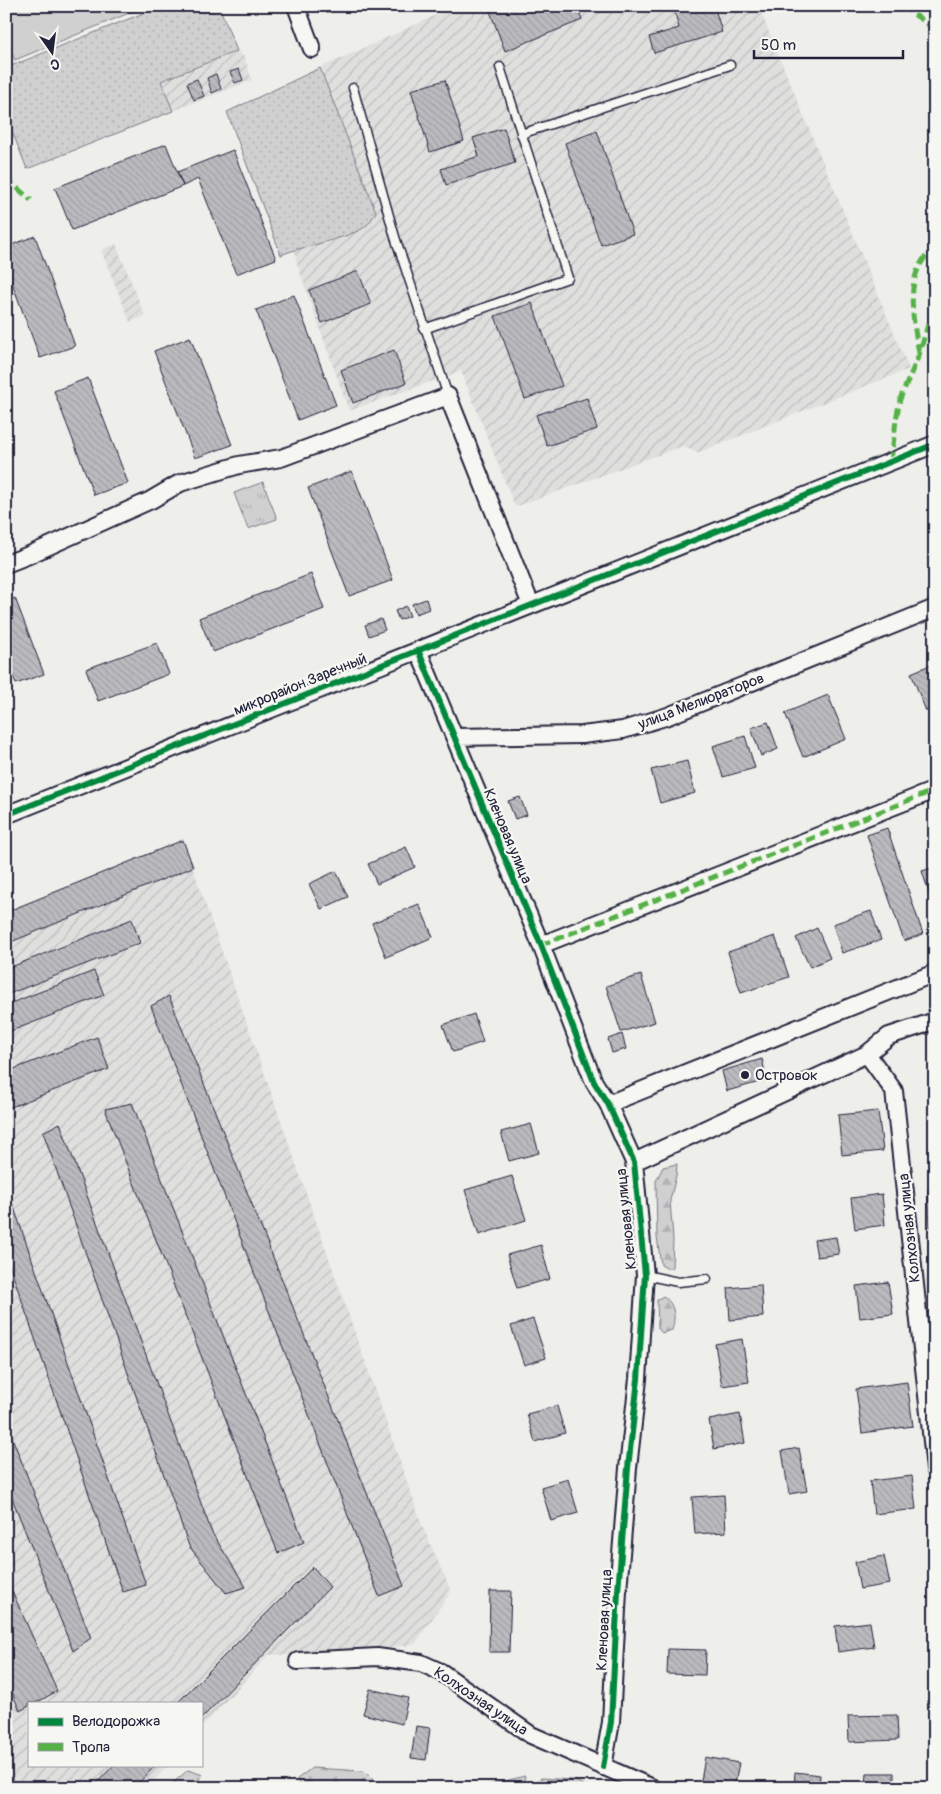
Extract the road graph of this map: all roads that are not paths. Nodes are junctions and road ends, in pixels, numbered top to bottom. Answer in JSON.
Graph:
{"nodes":[{"id":1,"x":296,"y":6,"type":"edge"},
{"id":2,"x":312,"y":48,"type":"dead end"},
{"id":3,"x":730,"y":65,"type":"dead end"},
{"id":4,"x":500,"y":67,"type":"dead end"},
{"id":5,"x":353,"y":88,"type":"dead end"},
{"id":6,"x":521,"y":134,"type":"junction"},
{"id":7,"x":424,"y":329,"type":"junction"},
{"id":8,"x":448,"y":396,"type":"junction"},
{"id":9,"x":935,"y":444,"type":"edge"},
{"id":10,"x":6,"y":564,"type":"edge"},
{"id":11,"x":531,"y":605,"type":"junction"},
{"id":12,"x":935,"y":608,"type":"edge"},
{"id":13,"x":418,"y":650,"type":"junction"},
{"id":14,"x":455,"y":737,"type":"junction"},
{"id":15,"x":935,"y":790,"type":"edge"},
{"id":16,"x":6,"y":815,"type":"edge"},
{"id":17,"x":540,"y":945,"type":"junction"},
{"id":18,"x":935,"y":973,"type":"edge"},
{"id":19,"x":935,"y":1021,"type":"edge"},
{"id":20,"x":867,"y":1054,"type":"junction"},
{"id":21,"x":608,"y":1104,"type":"junction"},
{"id":22,"x":634,"y":1162,"type":"junction"},
{"id":23,"x":645,"y":1275,"type":"junction"},
{"id":24,"x":707,"y":1279,"type":"dead end"},
{"id":25,"x":935,"y":1469,"type":"edge"},
{"id":26,"x":298,"y":1661,"type":"dead end"},
{"id":27,"x":603,"y":1767,"type":"junction"},
{"id":28,"x":653,"y":1788,"type":"edge"}],
"edges":[{"from":1,"to":2,"type":"street"},
{"from":3,"to":6,"type":"lane"},
{"from":4,"to":6,"type":"lane"},
{"from":5,"to":7,"type":"lane"},
{"from":6,"to":7,"type":"lane"},
{"from":7,"to":8,"type":"lane"},
{"from":8,"to":10,"type":"street"},
{"from":8,"to":11,"type":"street"},
{"from":9,"to":11,"type":"street","name":"микрорайон Заречный"},
{"from":11,"to":13,"type":"street","name":"микрорайон Заречный"},
{"from":12,"to":14,"type":"street","name":"улица Мелиораторов"},
{"from":13,"to":14,"type":"street","name":"Кленовая улица"},
{"from":13,"to":16,"type":"street","name":"микрорайон Заречный"},
{"from":14,"to":17,"type":"street","name":"Кленовая улица"},
{"from":15,"to":17,"type":"street"},
{"from":17,"to":21,"type":"street","name":"Кленовая улица"},
{"from":18,"to":21,"type":"street"},
{"from":19,"to":20,"type":"street"},
{"from":20,"to":22,"type":"street"},
{"from":20,"to":25,"type":"street","name":"Колхозная улица"},
{"from":21,"to":22,"type":"street","name":"Кленовая улица"},
{"from":22,"to":23,"type":"street","name":"Кленовая улица"},
{"from":23,"to":24,"type":"lane"},
{"from":23,"to":27,"type":"street","name":"Кленовая улица"},
{"from":26,"to":27,"type":"street","name":"Колхозная улица"},
{"from":27,"to":28,"type":"street","name":"Колхозная улица"}]}
